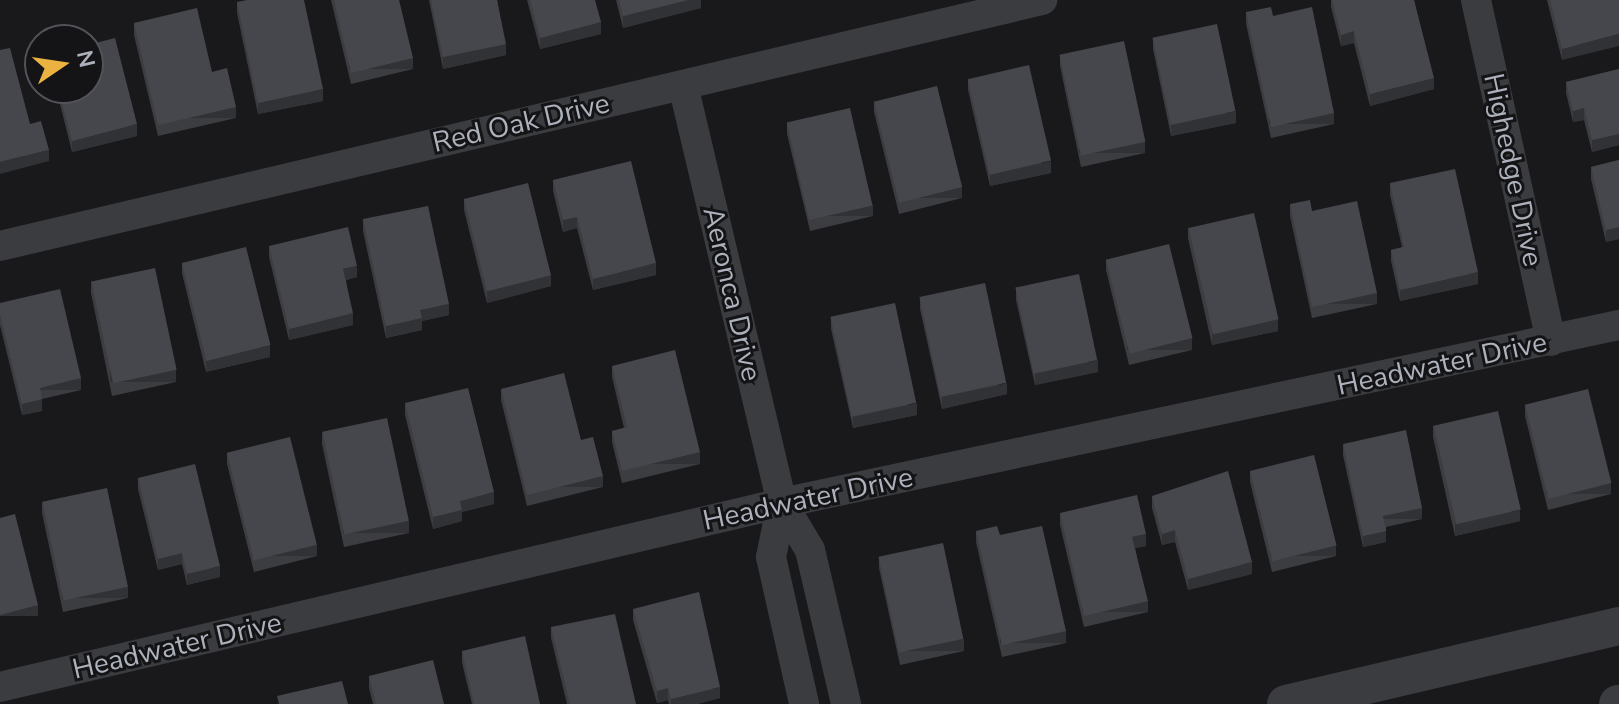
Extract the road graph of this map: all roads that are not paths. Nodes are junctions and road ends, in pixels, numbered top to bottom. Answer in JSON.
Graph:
{"nodes":[{"id":1,"x":1042,"y":0,"type":"edge"},
{"id":2,"x":1476,"y":0,"type":"edge"},
{"id":3,"x":966,"y":9,"type":"edge"},
{"id":4,"x":683,"y":85,"type":"junction"},
{"id":5,"x":0,"y":246,"type":"edge"},
{"id":6,"x":1619,"y":325,"type":"edge"},
{"id":7,"x":1551,"y":341,"type":"junction"},
{"id":8,"x":782,"y":503,"type":"junction"},
{"id":9,"x":1619,"y":626,"type":"edge"},
{"id":10,"x":0,"y":687,"type":"edge"},
{"id":11,"x":804,"y":704,"type":"edge"},
{"id":12,"x":846,"y":704,"type":"edge"},
{"id":13,"x":1286,"y":704,"type":"edge"}],
"edges":[{"from":1,"to":3,"type":"street","name":"Red Oak Drive"},
{"from":2,"to":7,"type":"street","name":"Highedge Drive"},
{"from":3,"to":4,"type":"street","name":"Red Oak Drive"},
{"from":4,"to":5,"type":"street","name":"Red Oak Drive"},
{"from":4,"to":8,"type":"street","name":"Aeronca Drive"},
{"from":6,"to":7,"type":"street","name":"Headwater Drive"},
{"from":7,"to":8,"type":"street","name":"Headwater Drive"},
{"from":8,"to":10,"type":"street","name":"Headwater Drive"},
{"from":8,"to":11,"type":"street","name":"Aeronca Drive"},
{"from":8,"to":12,"type":"street","name":"Aeronca Drive"},
{"from":9,"to":13,"type":"street"}]}
